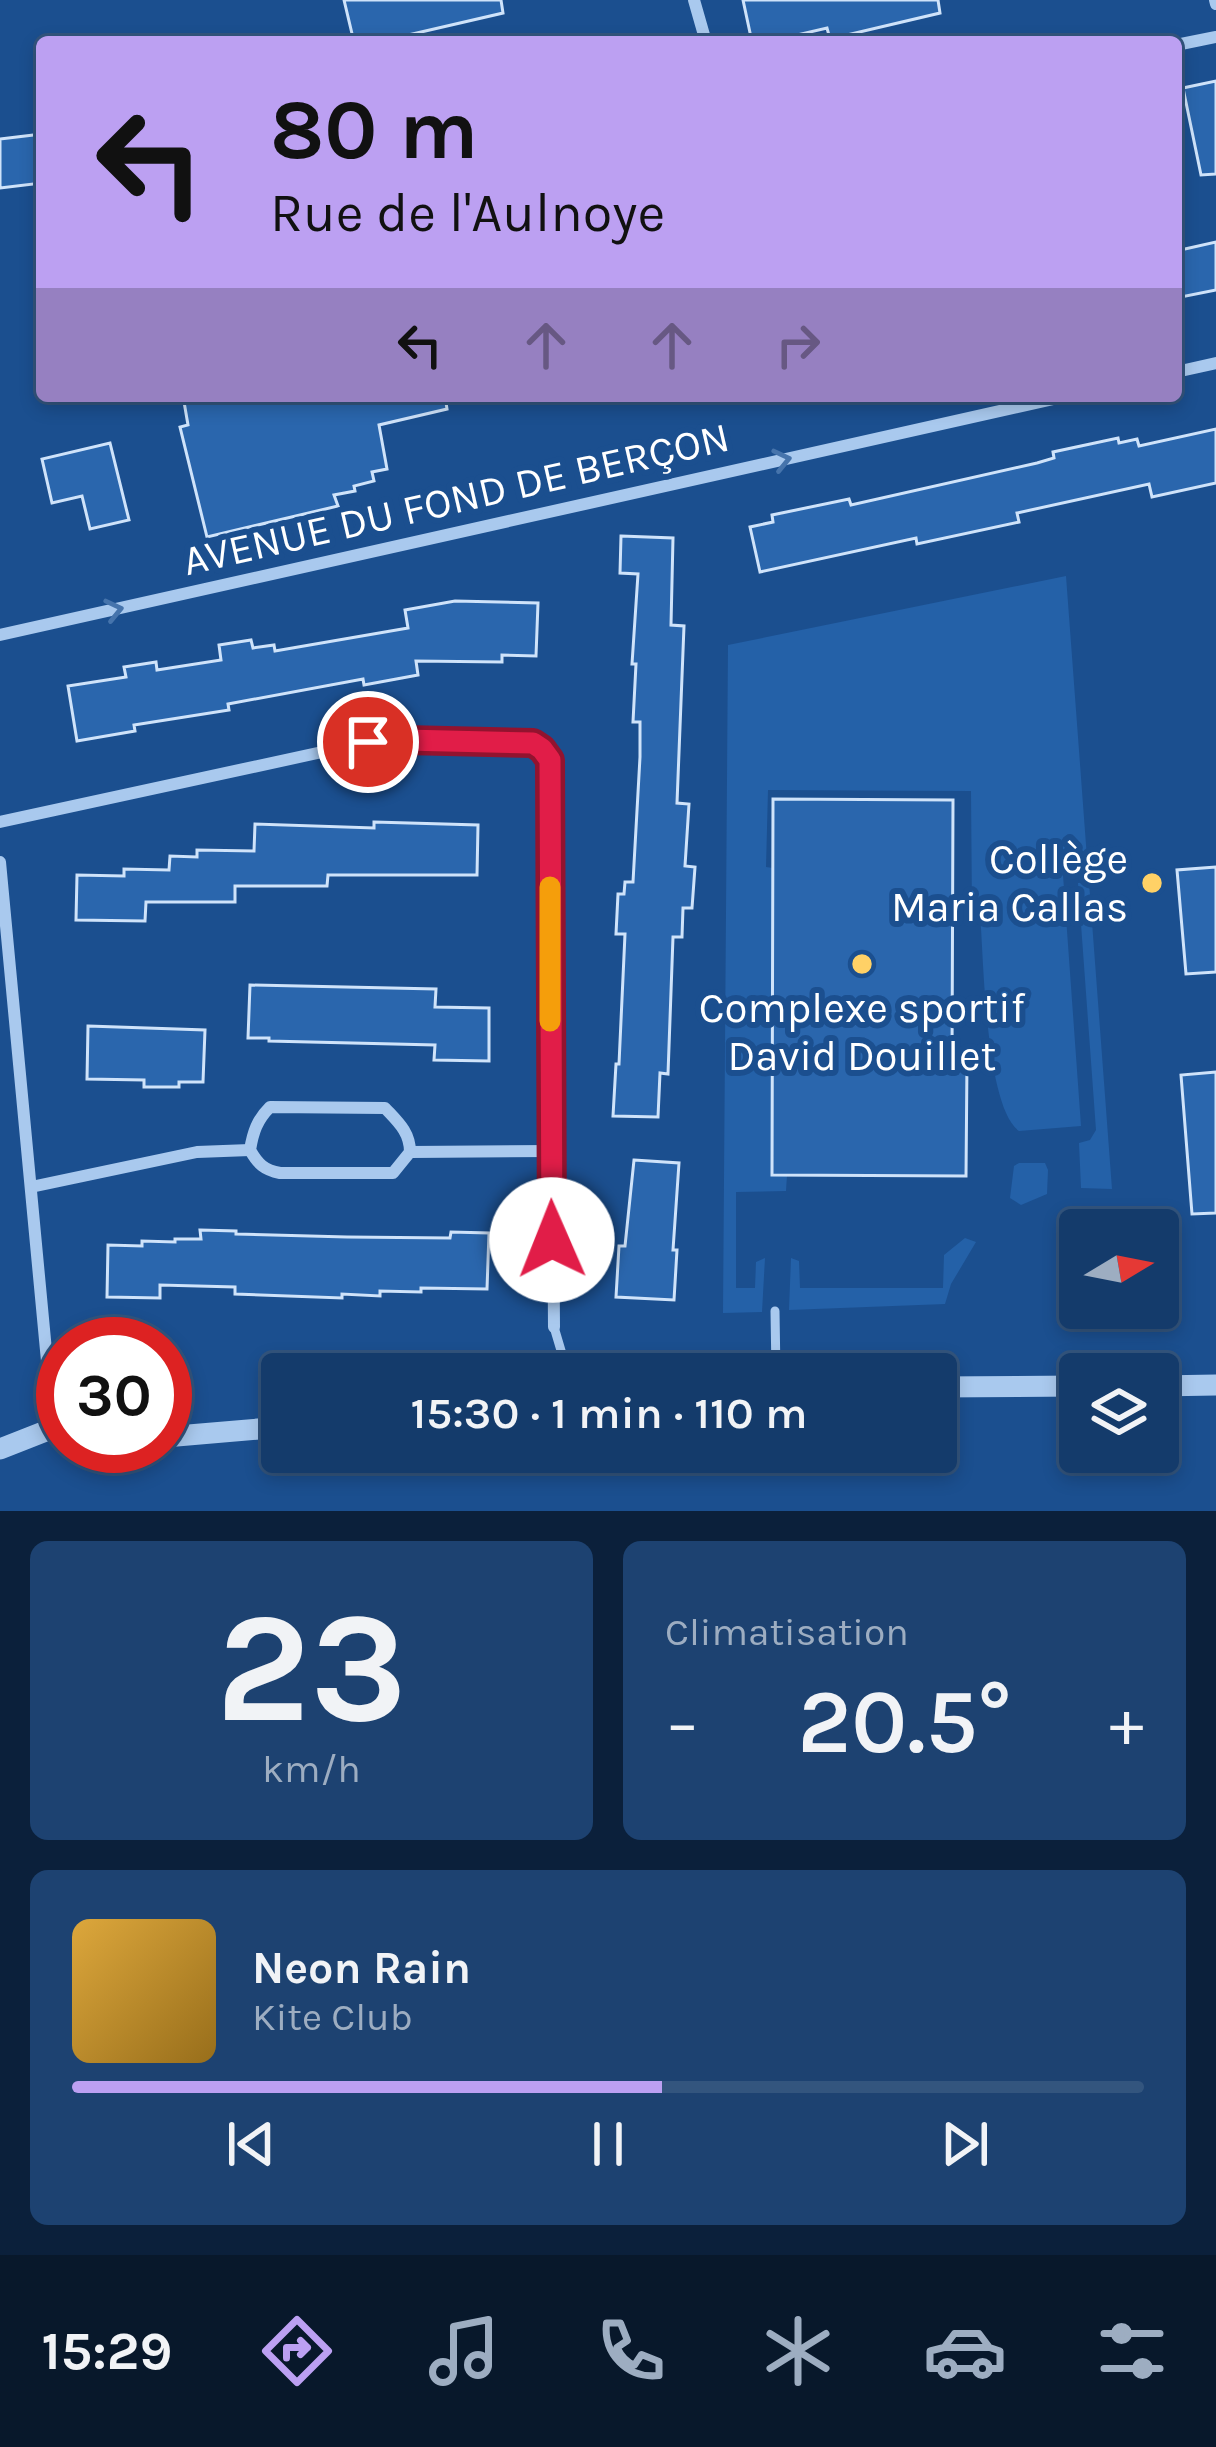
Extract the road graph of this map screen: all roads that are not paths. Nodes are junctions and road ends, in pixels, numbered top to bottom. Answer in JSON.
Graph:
{"nodes":[{"id":1,"x":694,"y":0,"type":"edge"},
{"id":2,"x":704,"y":36,"type":"edge"},
{"id":3,"x":1216,"y":37,"type":"edge"},
{"id":4,"x":1182,"y":44,"type":"edge"},
{"id":5,"x":1216,"y":363,"type":"edge"},
{"id":6,"x":1182,"y":371,"type":"edge"},
{"id":7,"x":1040,"y":402,"type":"edge"},
{"id":8,"x":0,"y":635,"type":"edge"},
{"id":9,"x":0,"y":822,"type":"edge"},
{"id":10,"x":0,"y":862,"type":"edge"},
{"id":11,"x":250,"y":1150,"type":"junction"},
{"id":12,"x":551,"y":1151,"type":"junction"},
{"id":13,"x":410,"y":1152,"type":"junction"},
{"id":14,"x":31,"y":1187,"type":"junction"},
{"id":15,"x":775,"y":1311,"type":"dead end"},
{"id":16,"x":47,"y":1317,"type":"edge"},
{"id":17,"x":554,"y":1328,"type":"joint"},
{"id":18,"x":562,"y":1353,"type":"edge"},
{"id":19,"x":776,"y":1353,"type":"edge"},
{"id":20,"x":1179,"y":1385,"type":"edge"},
{"id":21,"x":1216,"y":1385,"type":"edge"},
{"id":22,"x":1059,"y":1386,"type":"edge"},
{"id":23,"x":957,"y":1387,"type":"edge"},
{"id":24,"x":261,"y":1429,"type":"edge"},
{"id":25,"x":192,"y":1435,"type":"edge"},
{"id":26,"x":36,"y":1436,"type":"edge"},
{"id":27,"x":0,"y":1449,"type":"edge"}],
"edges":[{"from":1,"to":2,"type":"street"},
{"from":3,"to":4,"type":"street"},
{"from":5,"to":6,"type":"street"},
{"from":8,"to":7,"type":"street","name":"AVENUE DU FOND DE BERÇON","one_way":true},
{"from":9,"to":12,"type":"street"},
{"from":10,"to":14,"type":"street"},
{"from":11,"to":13,"type":"street"},
{"from":11,"to":13,"type":"street"},
{"from":11,"to":14,"type":"street"},
{"from":12,"to":13,"type":"street"},
{"from":12,"to":17,"type":"street"},
{"from":14,"to":16,"type":"street"},
{"from":15,"to":19,"type":"lane"},
{"from":17,"to":18,"type":"lane"},
{"from":20,"to":21,"type":"street"},
{"from":22,"to":23,"type":"street"},
{"from":24,"to":25,"type":"street"},
{"from":26,"to":27,"type":"street"}]}
